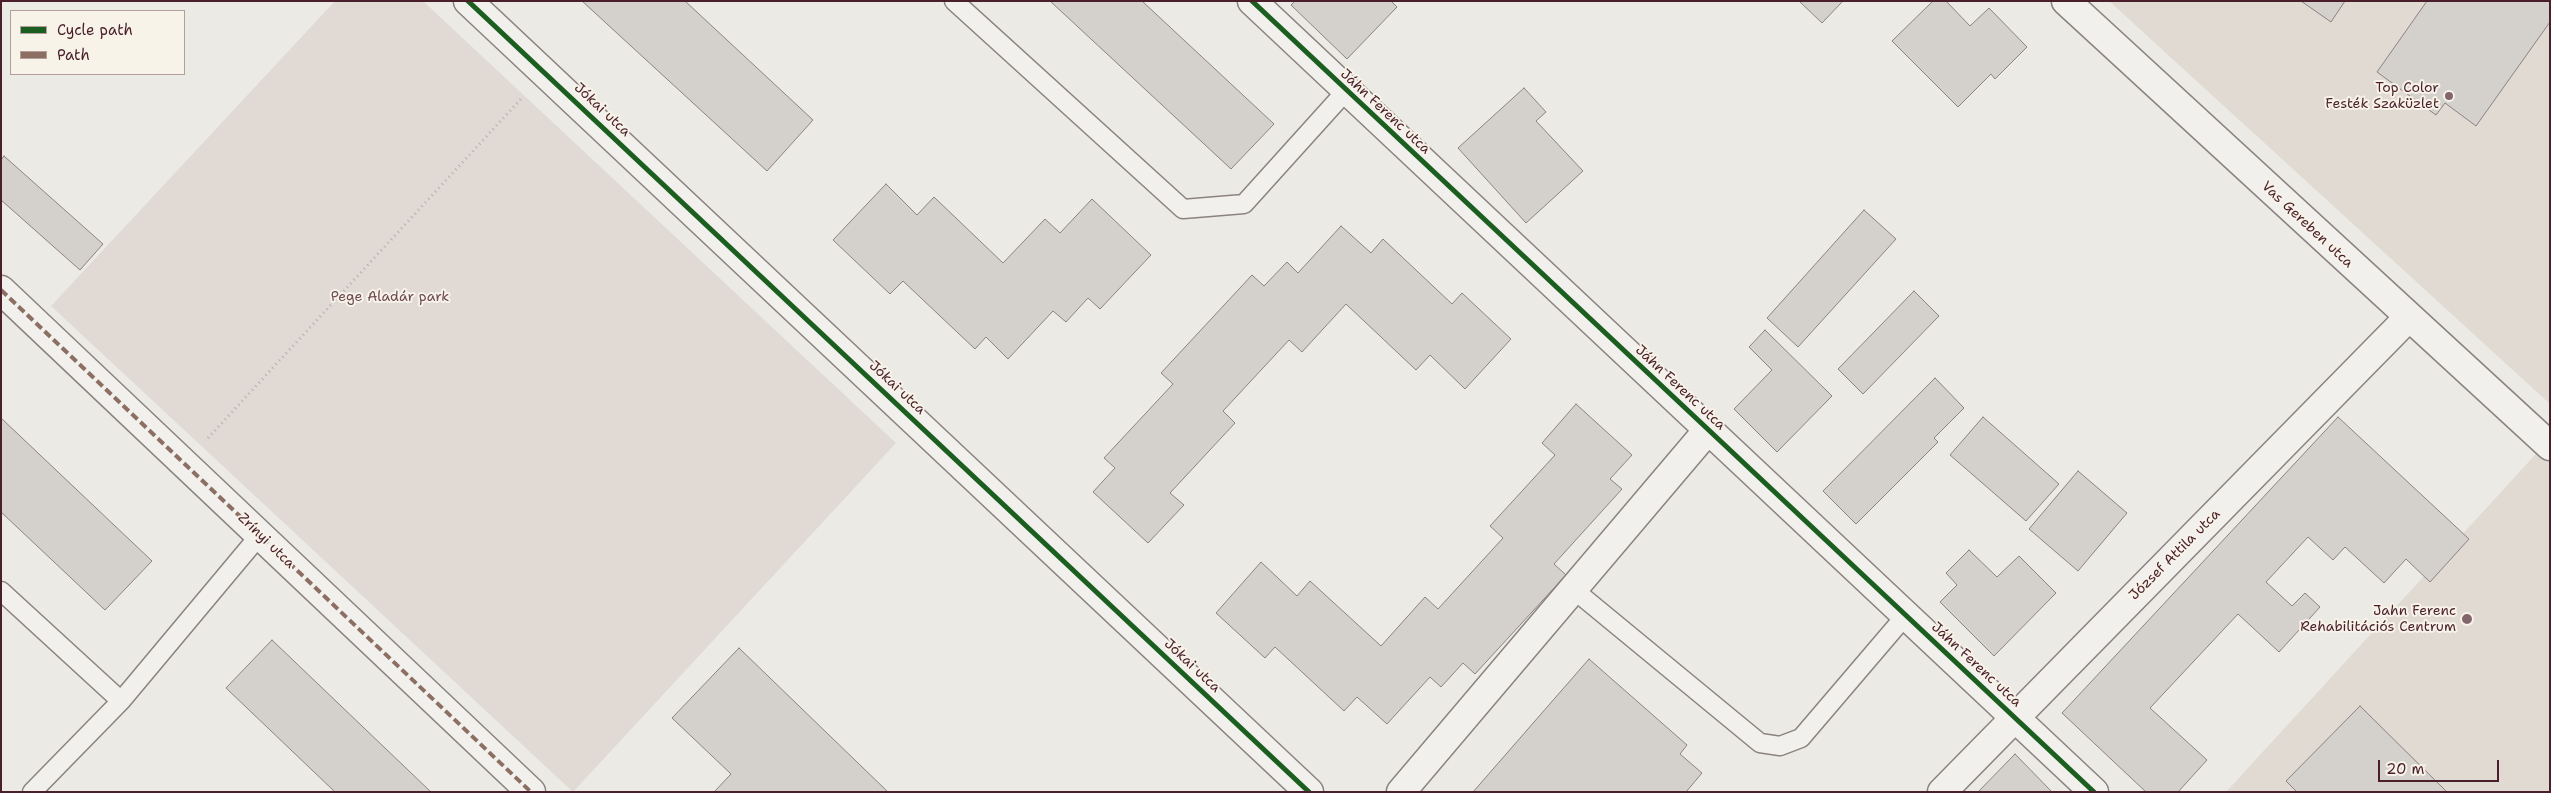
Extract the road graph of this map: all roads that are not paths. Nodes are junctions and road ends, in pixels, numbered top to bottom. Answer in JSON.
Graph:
{"nodes":[{"id":1,"x":468,"y":1,"type":"edge"},
{"id":2,"x":954,"y":1,"type":"edge"},
{"id":3,"x":1252,"y":1,"type":"edge"},
{"id":4,"x":2066,"y":1,"type":"edge"},
{"id":5,"x":1346,"y":91,"type":"junction"},
{"id":6,"x":1,"y":290,"type":"edge"},
{"id":7,"x":2408,"y":318,"type":"junction"},
{"id":8,"x":1708,"y":430,"type":"junction"},
{"id":9,"x":2550,"y":446,"type":"edge"},
{"id":10,"x":259,"y":536,"type":"junction"},
{"id":11,"x":1573,"y":589,"type":"junction"},
{"id":12,"x":1,"y":591,"type":"edge"},
{"id":13,"x":1906,"y":615,"type":"junction"},
{"id":14,"x":121,"y":701,"type":"junction"},
{"id":15,"x":2016,"y":718,"type":"junction"},
{"id":16,"x":32,"y":792,"type":"edge"},
{"id":17,"x":531,"y":792,"type":"edge"},
{"id":18,"x":1309,"y":792,"type":"edge"},
{"id":19,"x":1401,"y":792,"type":"edge"},
{"id":20,"x":1942,"y":792,"type":"edge"},
{"id":21,"x":2094,"y":792,"type":"edge"}],
"edges":[{"from":1,"to":18,"type":"street","name":"Jókai utca"},
{"from":2,"to":5,"type":"lane"},
{"from":3,"to":5,"type":"street","name":"Jáhn Ferenc utca"},
{"from":4,"to":7,"type":"street","name":"Vas Gereben utca"},
{"from":5,"to":8,"type":"street","name":"Jáhn Ferenc utca"},
{"from":6,"to":10,"type":"street","name":"Zrínyi utca"},
{"from":7,"to":9,"type":"street","name":"Vas Gereben utca"},
{"from":7,"to":15,"type":"street","name":"József Attila utca"},
{"from":8,"to":11,"type":"street"},
{"from":8,"to":13,"type":"street","name":"Jáhn Ferenc utca"},
{"from":10,"to":14,"type":"lane"},
{"from":10,"to":17,"type":"street","name":"Zrínyi utca"},
{"from":11,"to":13,"type":"lane"},
{"from":11,"to":19,"type":"street"},
{"from":12,"to":14,"type":"lane"},
{"from":13,"to":15,"type":"street","name":"Jáhn Ferenc utca"},
{"from":14,"to":16,"type":"lane"},
{"from":15,"to":20,"type":"street","name":"József Attila utca"},
{"from":15,"to":21,"type":"street","name":"Jáhn Ferenc utca"}]}
